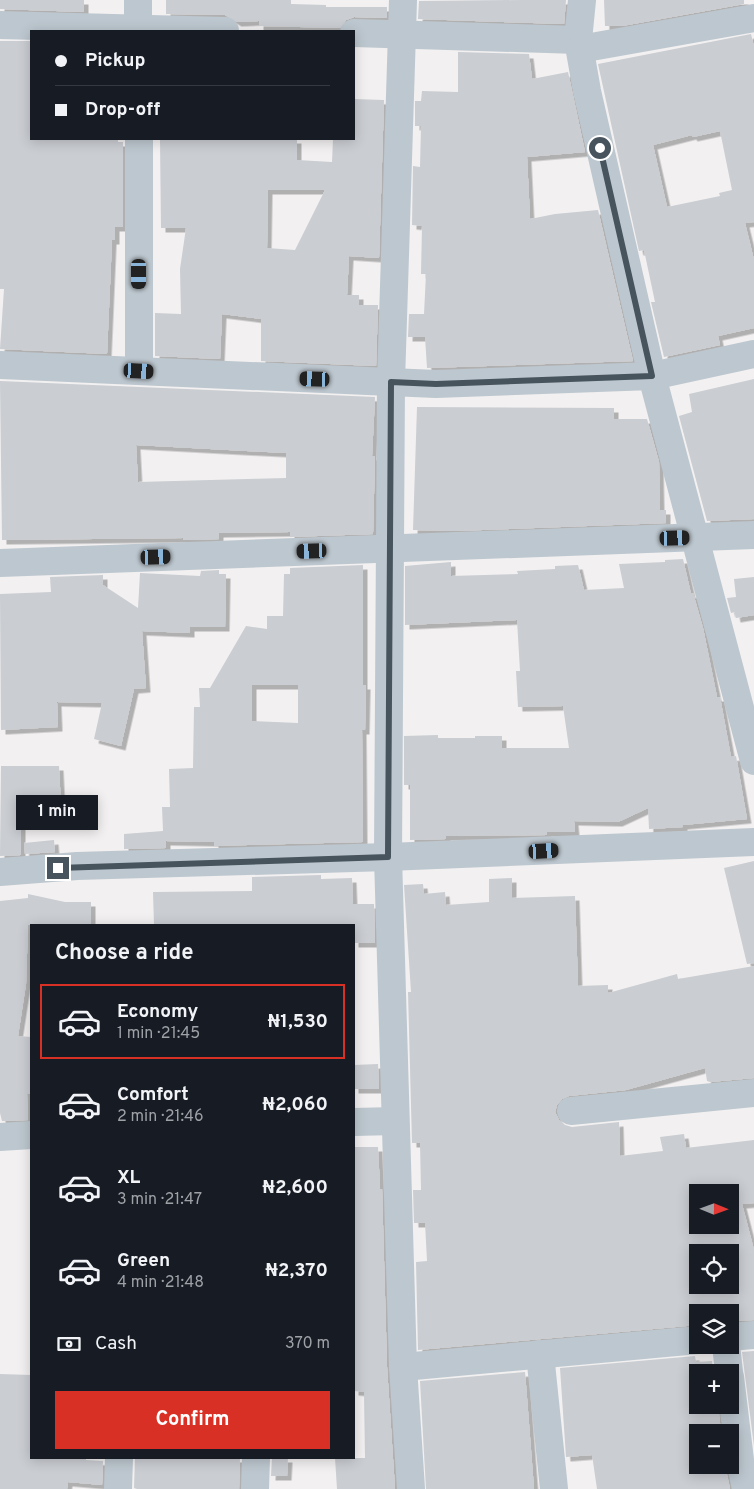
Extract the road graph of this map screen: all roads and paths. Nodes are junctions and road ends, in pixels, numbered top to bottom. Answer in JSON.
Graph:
{"nodes":[{"id":1,"x":138,"y":0,"type":"edge"},
{"id":2,"x":402,"y":0,"type":"edge"},
{"id":3,"x":582,"y":0,"type":"edge"},
{"id":4,"x":754,"y":18,"type":"edge"},
{"id":5,"x":0,"y":25,"type":"edge"},
{"id":6,"x":115,"y":30,"type":"edge"},
{"id":7,"x":138,"y":30,"type":"edge"},
{"id":8,"x":355,"y":33,"type":"edge"},
{"id":9,"x":401,"y":34,"type":"junction"},
{"id":10,"x":579,"y":44,"type":"junction"},
{"id":11,"x":139,"y":140,"type":"edge"},
{"id":12,"x":754,"y":354,"type":"edge"},
{"id":13,"x":0,"y":365,"type":"edge"},
{"id":14,"x":139,"y":371,"type":"junction"},
{"id":15,"x":652,"y":376,"type":"junction"},
{"id":16,"x":391,"y":382,"type":"junction"},
{"id":17,"x":754,"y":534,"type":"edge"},
{"id":18,"x":694,"y":538,"type":"junction"},
{"id":19,"x":390,"y":548,"type":"junction"},
{"id":20,"x":0,"y":563,"type":"edge"},
{"id":21,"x":743,"y":682,"type":"edge"},
{"id":22,"x":754,"y":761,"type":"edge"},
{"id":23,"x":754,"y":842,"type":"edge"},
{"id":24,"x":388,"y":857,"type":"junction"},
{"id":25,"x":0,"y":872,"type":"edge"},
{"id":26,"x":754,"y":1093,"type":"edge"},
{"id":27,"x":571,"y":1111,"type":"dead end"},
{"id":28,"x":396,"y":1121,"type":"junction"},
{"id":29,"x":355,"y":1122,"type":"edge"},
{"id":30,"x":30,"y":1135,"type":"edge"},
{"id":31,"x":0,"y":1137,"type":"edge"},
{"id":32,"x":754,"y":1335,"type":"edge"},
{"id":33,"x":739,"y":1336,"type":"edge"},
{"id":34,"x":689,"y":1341,"type":"edge"},
{"id":35,"x":540,"y":1354,"type":"junction"},
{"id":36,"x":403,"y":1367,"type":"junction"},
{"id":37,"x":734,"y":1414,"type":"edge"},
{"id":38,"x":119,"y":1459,"type":"edge"},
{"id":39,"x":256,"y":1459,"type":"edge"},
{"id":40,"x":118,"y":1489,"type":"edge"},
{"id":41,"x":255,"y":1489,"type":"edge"},
{"id":42,"x":411,"y":1489,"type":"edge"},
{"id":43,"x":554,"y":1489,"type":"edge"},
{"id":44,"x":746,"y":1489,"type":"edge"}],
"edges":[{"from":1,"to":7,"type":"street"},
{"from":2,"to":9,"type":"street"},
{"from":3,"to":10,"type":"street"},
{"from":4,"to":10,"type":"street"},
{"from":5,"to":6,"type":"street"},
{"from":8,"to":9,"type":"street"},
{"from":9,"to":10,"type":"street"},
{"from":9,"to":16,"type":"street"},
{"from":10,"to":15,"type":"street"},
{"from":11,"to":14,"type":"street"},
{"from":12,"to":15,"type":"street"},
{"from":13,"to":14,"type":"street"},
{"from":14,"to":16,"type":"street"},
{"from":15,"to":16,"type":"street"},
{"from":15,"to":18,"type":"street"},
{"from":16,"to":19,"type":"street"},
{"from":17,"to":18,"type":"street"},
{"from":18,"to":19,"type":"street"},
{"from":18,"to":21,"type":"street"},
{"from":19,"to":20,"type":"street"},
{"from":19,"to":24,"type":"street"},
{"from":21,"to":22,"type":"street"},
{"from":23,"to":24,"type":"street"},
{"from":24,"to":25,"type":"street"},
{"from":24,"to":28,"type":"street"},
{"from":26,"to":27,"type":"street"},
{"from":28,"to":29,"type":"street"},
{"from":28,"to":36,"type":"street"},
{"from":30,"to":31,"type":"street"},
{"from":32,"to":33,"type":"street"},
{"from":34,"to":35,"type":"street"},
{"from":35,"to":36,"type":"street"},
{"from":35,"to":43,"type":"street"},
{"from":36,"to":42,"type":"street"},
{"from":37,"to":44,"type":"street"},
{"from":38,"to":40,"type":"street"},
{"from":39,"to":41,"type":"street"}]}
